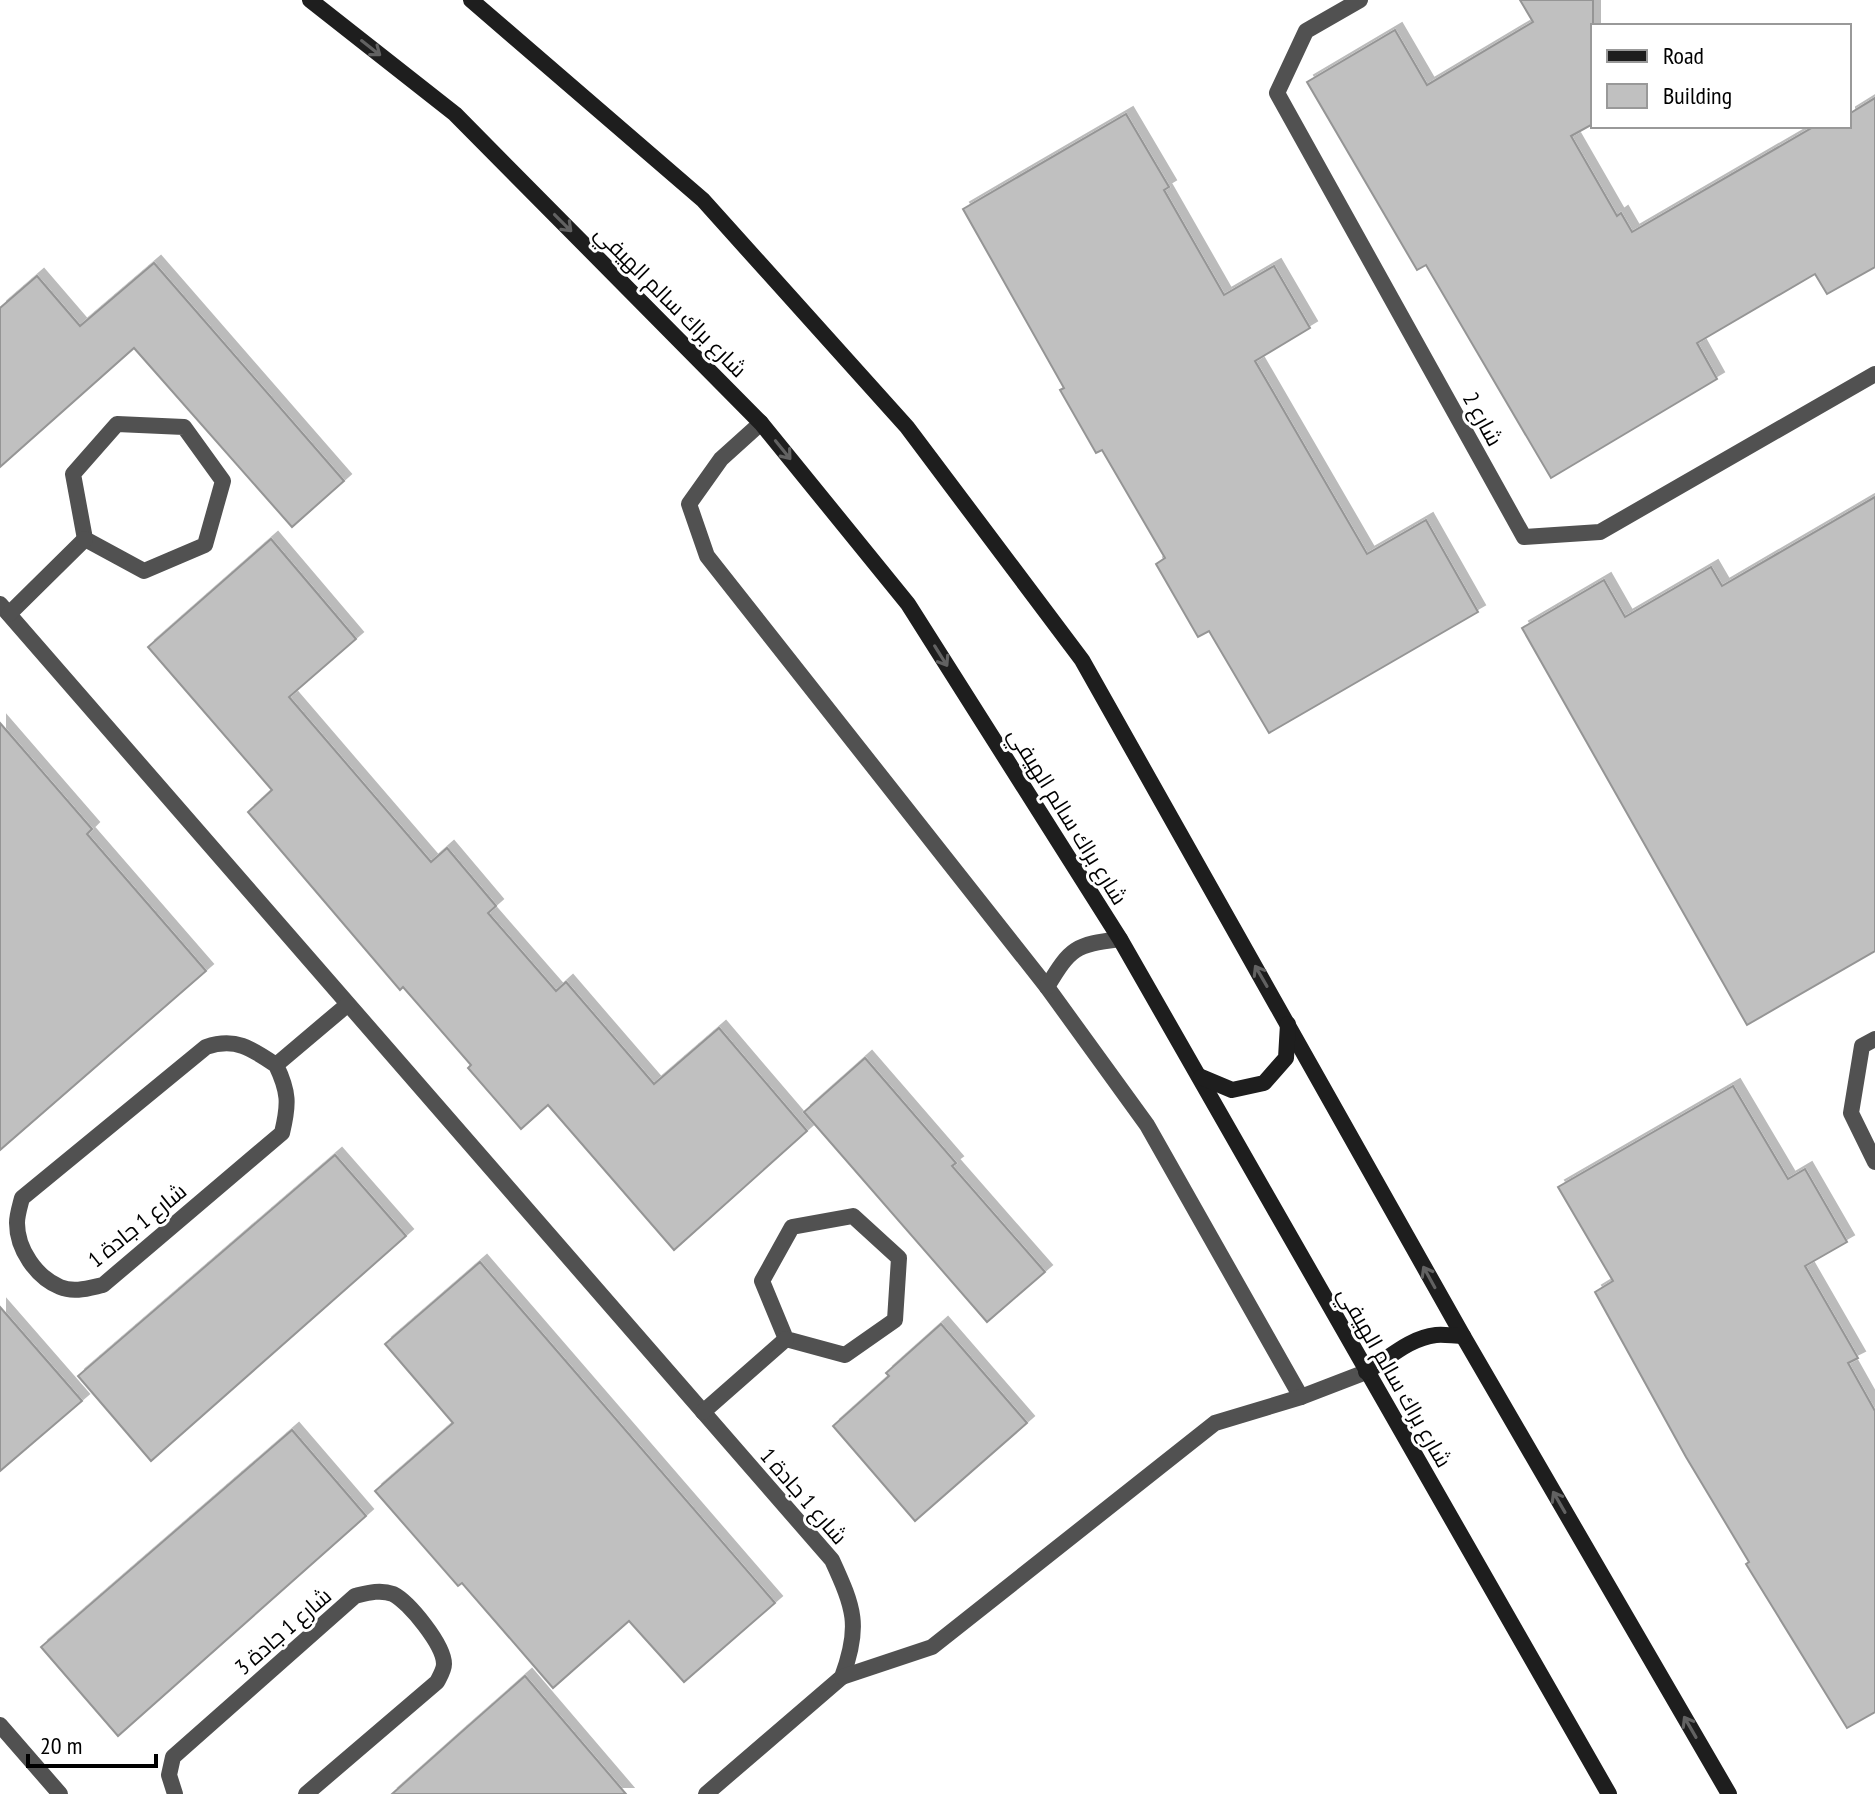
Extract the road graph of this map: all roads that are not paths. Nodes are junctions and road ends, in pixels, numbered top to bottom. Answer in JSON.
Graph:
{"nodes":[{"id":1,"x":310,"y":0,"type":"edge"},
{"id":2,"x":471,"y":0,"type":"edge"},
{"id":3,"x":1360,"y":0,"type":"edge"},
{"id":4,"x":1875,"y":374,"type":"edge"},
{"id":5,"x":761,"y":423,"type":"junction"},
{"id":6,"x":85,"y":539,"type":"junction"},
{"id":7,"x":4,"y":609,"type":"edge"},
{"id":8,"x":1120,"y":939,"type":"junction"},
{"id":9,"x":1047,"y":987,"type":"junction"},
{"id":10,"x":347,"y":1005,"type":"junction"},
{"id":11,"x":1288,"y":1024,"type":"junction"},
{"id":12,"x":1875,"y":1039,"type":"edge"},
{"id":13,"x":276,"y":1065,"type":"junction"},
{"id":14,"x":1201,"y":1077,"type":"junction"},
{"id":15,"x":1875,"y":1162,"type":"edge"},
{"id":16,"x":1463,"y":1336,"type":"junction"},
{"id":17,"x":786,"y":1339,"type":"junction"},
{"id":18,"x":1366,"y":1372,"type":"junction"},
{"id":19,"x":1301,"y":1397,"type":"junction"},
{"id":20,"x":703,"y":1412,"type":"junction"},
{"id":21,"x":842,"y":1677,"type":"junction"},
{"id":22,"x":0,"y":1725,"type":"edge"},
{"id":23,"x":60,"y":1794,"type":"edge"},
{"id":24,"x":175,"y":1794,"type":"edge"},
{"id":25,"x":306,"y":1794,"type":"edge"},
{"id":26,"x":706,"y":1794,"type":"edge"},
{"id":27,"x":1609,"y":1794,"type":"edge"},
{"id":28,"x":1729,"y":1794,"type":"edge"}],
"edges":[{"from":1,"to":5,"type":"main road","name":"شارع براك سالم الهيفي","one_way":true},
{"from":11,"to":2,"type":"main road","one_way":true},
{"from":3,"to":4,"type":"street","name":"شارع 2"},
{"from":5,"to":8,"type":"main road","name":"شارع براك سالم الهيفي","one_way":true},
{"from":5,"to":9,"type":"street"},
{"from":6,"to":6,"type":"street"},
{"from":6,"to":7,"type":"street","name":"شارع 1 جادة 1"},
{"from":7,"to":10,"type":"street","name":"شارع 1 جادة 1"},
{"from":8,"to":9,"type":"street"},
{"from":8,"to":14,"type":"main road","name":"شارع براك سالم الهيفي"},
{"from":9,"to":19,"type":"street"},
{"from":10,"to":13,"type":"street"},
{"from":10,"to":20,"type":"street","name":"شارع 1 جادة 1"},
{"from":11,"to":14,"type":"main road"},
{"from":16,"to":11,"type":"main road","one_way":true},
{"from":12,"to":15,"type":"street"},
{"from":13,"to":13,"type":"street","name":"شارع 1 جادة 1"},
{"from":14,"to":18,"type":"main road","name":"شارع براك سالم الهيفي"},
{"from":16,"to":18,"type":"main road"},
{"from":28,"to":16,"type":"main road","one_way":true},
{"from":17,"to":17,"type":"street"},
{"from":17,"to":20,"type":"street"},
{"from":18,"to":19,"type":"street"},
{"from":18,"to":27,"type":"main road","name":"شارع براك سالم الهيفي"},
{"from":19,"to":21,"type":"street"},
{"from":20,"to":21,"type":"street","name":"شارع 1 جادة 1"},
{"from":21,"to":26,"type":"street"},
{"from":22,"to":23,"type":"street"},
{"from":24,"to":25,"type":"street","name":"شارع 1 جادة 3"}]}
